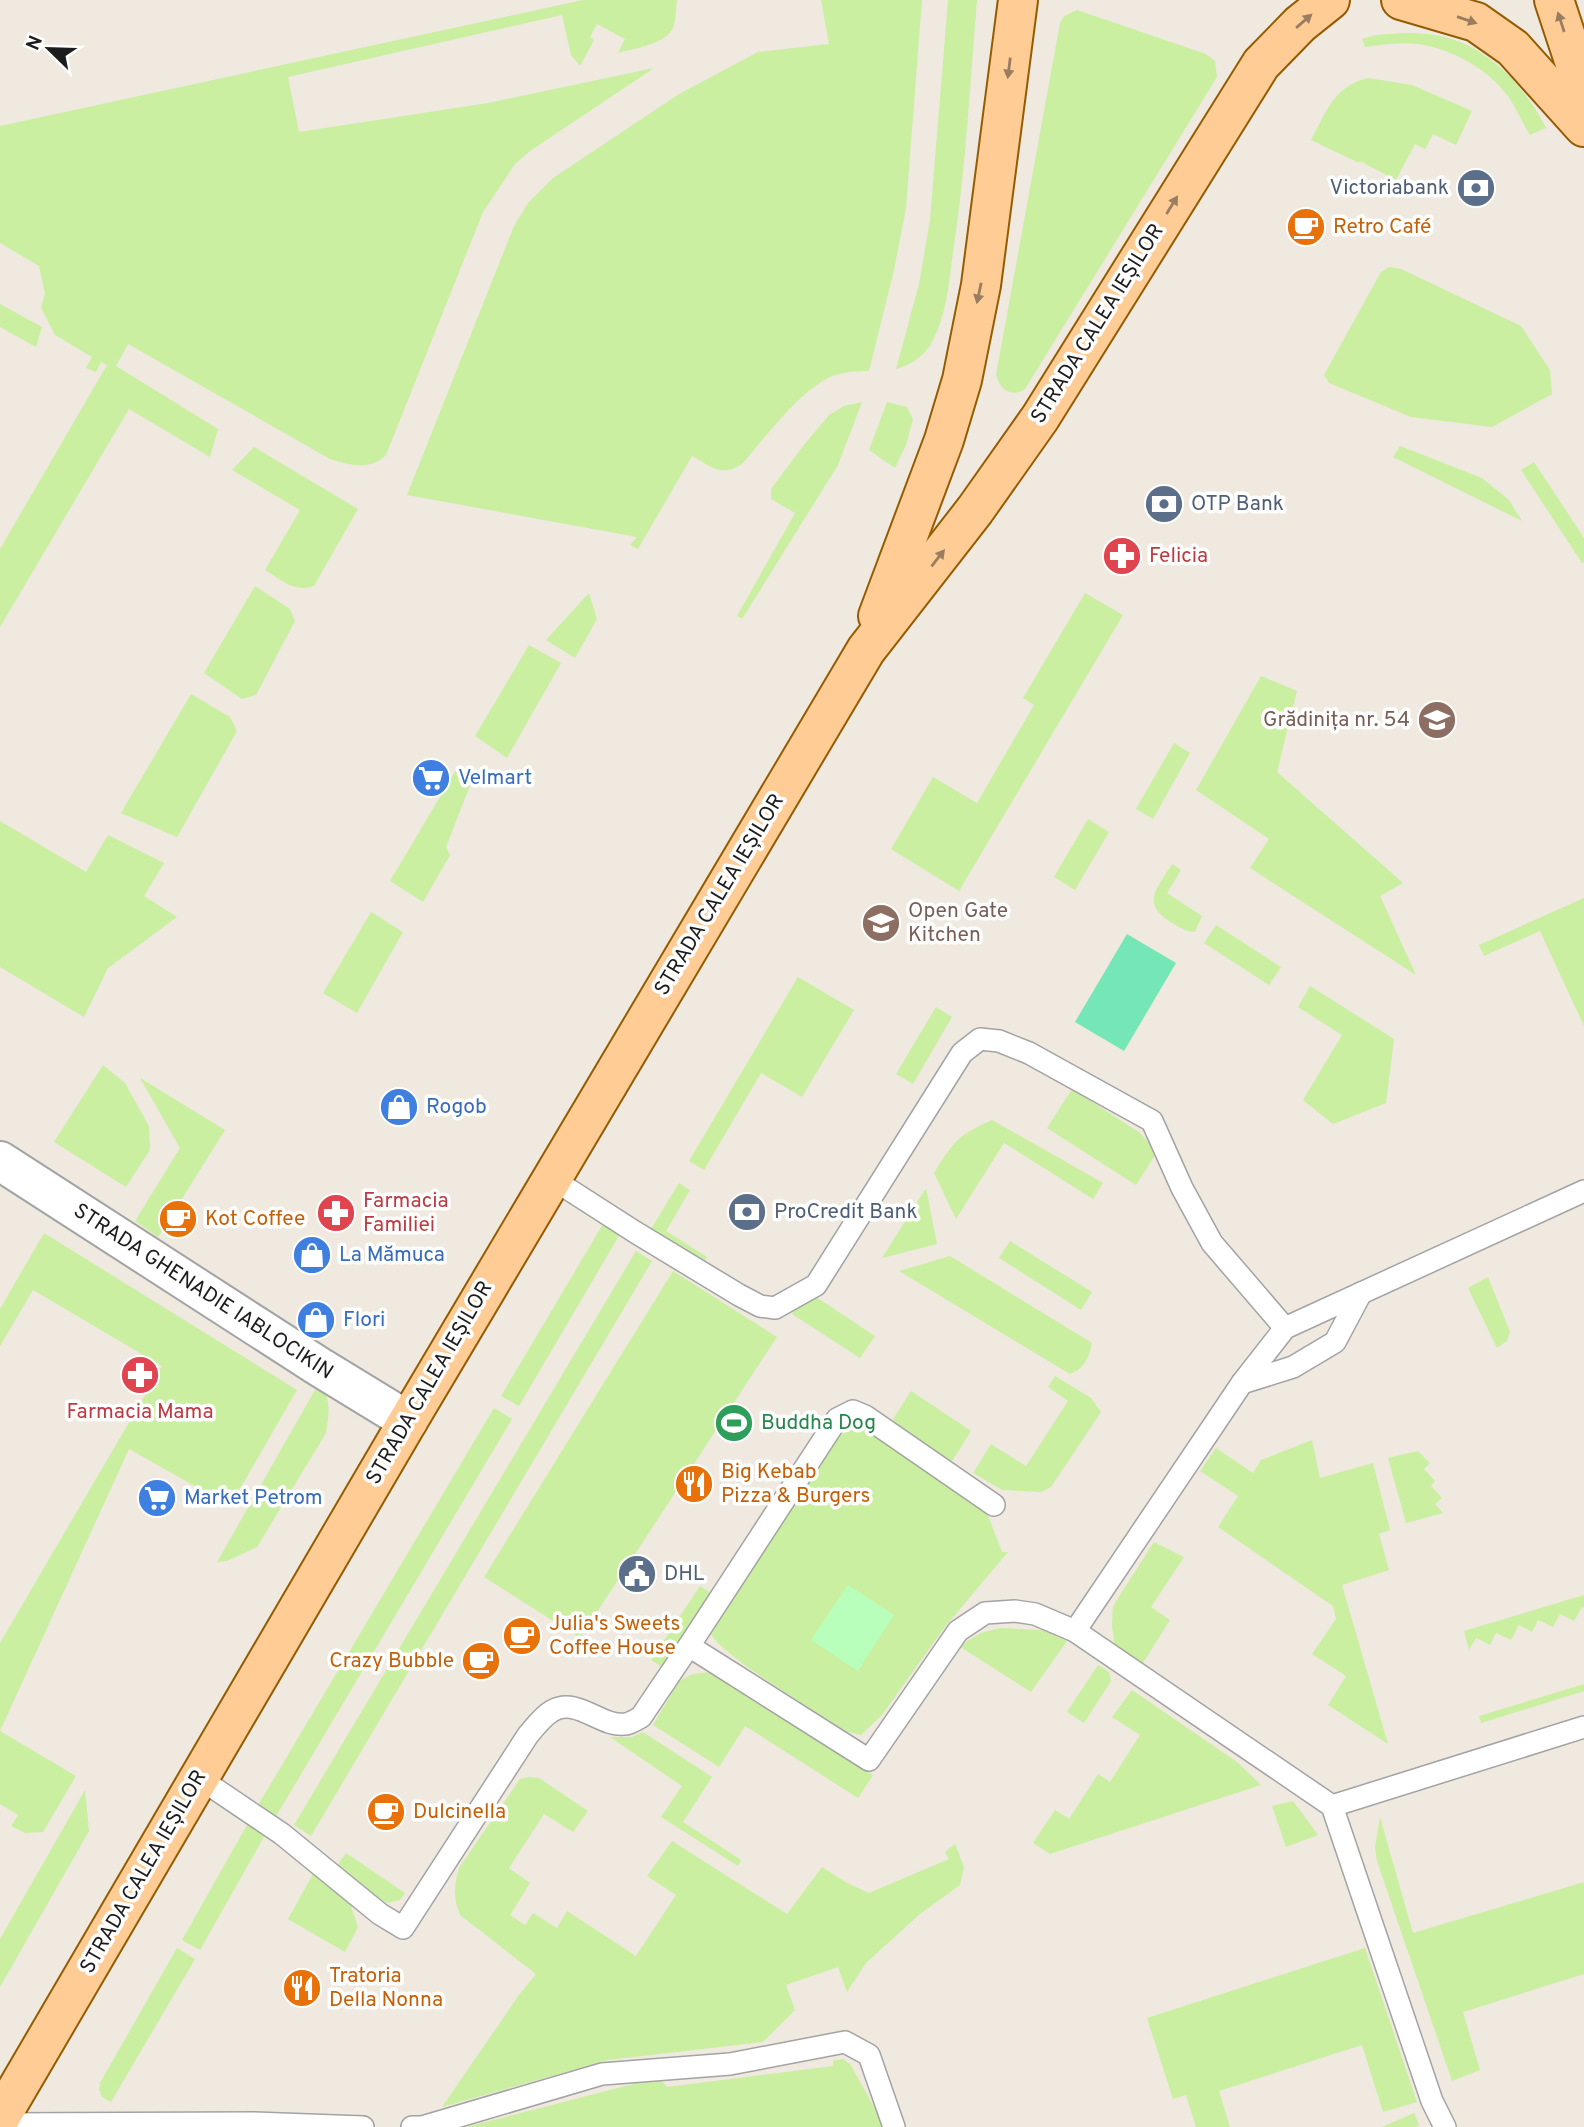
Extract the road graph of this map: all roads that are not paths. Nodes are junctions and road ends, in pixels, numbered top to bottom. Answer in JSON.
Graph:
{"nodes":[{"id":1,"x":1018,"y":0,"type":"edge"},
{"id":2,"x":1330,"y":0,"type":"edge"},
{"id":3,"x":1401,"y":0,"type":"edge"},
{"id":4,"x":1554,"y":0,"type":"edge"},
{"id":5,"x":1584,"y":91,"type":"edge"},
{"id":6,"x":1584,"y":127,"type":"edge"},
{"id":7,"x":866,"y":650,"type":"junction"},
{"id":8,"x":0,"y":1161,"type":"edge"},
{"id":9,"x":551,"y":1178,"type":"junction"},
{"id":10,"x":1584,"y":1191,"type":"edge"},
{"id":11,"x":1361,"y":1293,"type":"junction"},
{"id":12,"x":1285,"y":1328,"type":"junction"},
{"id":13,"x":1242,"y":1383,"type":"junction"},
{"id":14,"x":408,"y":1421,"type":"junction"},
{"id":15,"x":994,"y":1504,"type":"dead end"},
{"id":16,"x":1075,"y":1630,"type":"junction"},
{"id":17,"x":689,"y":1646,"type":"junction"},
{"id":18,"x":1584,"y":1727,"type":"edge"},
{"id":19,"x":199,"y":1778,"type":"junction"},
{"id":20,"x":1332,"y":1806,"type":"junction"},
{"id":21,"x":0,"y":2118,"type":"edge"},
{"id":22,"x":0,"y":2124,"type":"edge"},
{"id":23,"x":363,"y":2127,"type":"edge"},
{"id":24,"x":412,"y":2127,"type":"edge"},
{"id":25,"x":894,"y":2127,"type":"edge"},
{"id":26,"x":1445,"y":2127,"type":"edge"}],
"edges":[{"from":1,"to":7,"type":"main road","name":"STRADA CALEA IEȘILOR","one_way":true},
{"from":7,"to":2,"type":"main road","name":"STRADA CALEA IEȘILOR","one_way":true},
{"from":3,"to":6,"type":"main road","one_way":true},
{"from":5,"to":4,"type":"main road","one_way":true},
{"from":7,"to":9,"type":"main road","name":"STRADA CALEA IEȘILOR"},
{"from":8,"to":14,"type":"street","name":"STRADA GHENADIE IABLOCIKIN"},
{"from":9,"to":12,"type":"lane"},
{"from":9,"to":14,"type":"main road","name":"STRADA CALEA IEȘILOR"},
{"from":10,"to":11,"type":"lane"},
{"from":11,"to":12,"type":"lane"},
{"from":11,"to":13,"type":"lane"},
{"from":12,"to":13,"type":"lane"},
{"from":13,"to":16,"type":"lane"},
{"from":14,"to":19,"type":"main road","name":"STRADA CALEA IEȘILOR"},
{"from":15,"to":17,"type":"lane"},
{"from":16,"to":17,"type":"lane"},
{"from":16,"to":20,"type":"lane"},
{"from":17,"to":19,"type":"lane"},
{"from":18,"to":20,"type":"lane"},
{"from":19,"to":21,"type":"main road","name":"STRADA CALEA IEȘILOR"},
{"from":20,"to":26,"type":"lane"},
{"from":22,"to":23,"type":"lane"},
{"from":24,"to":25,"type":"lane"}]}
